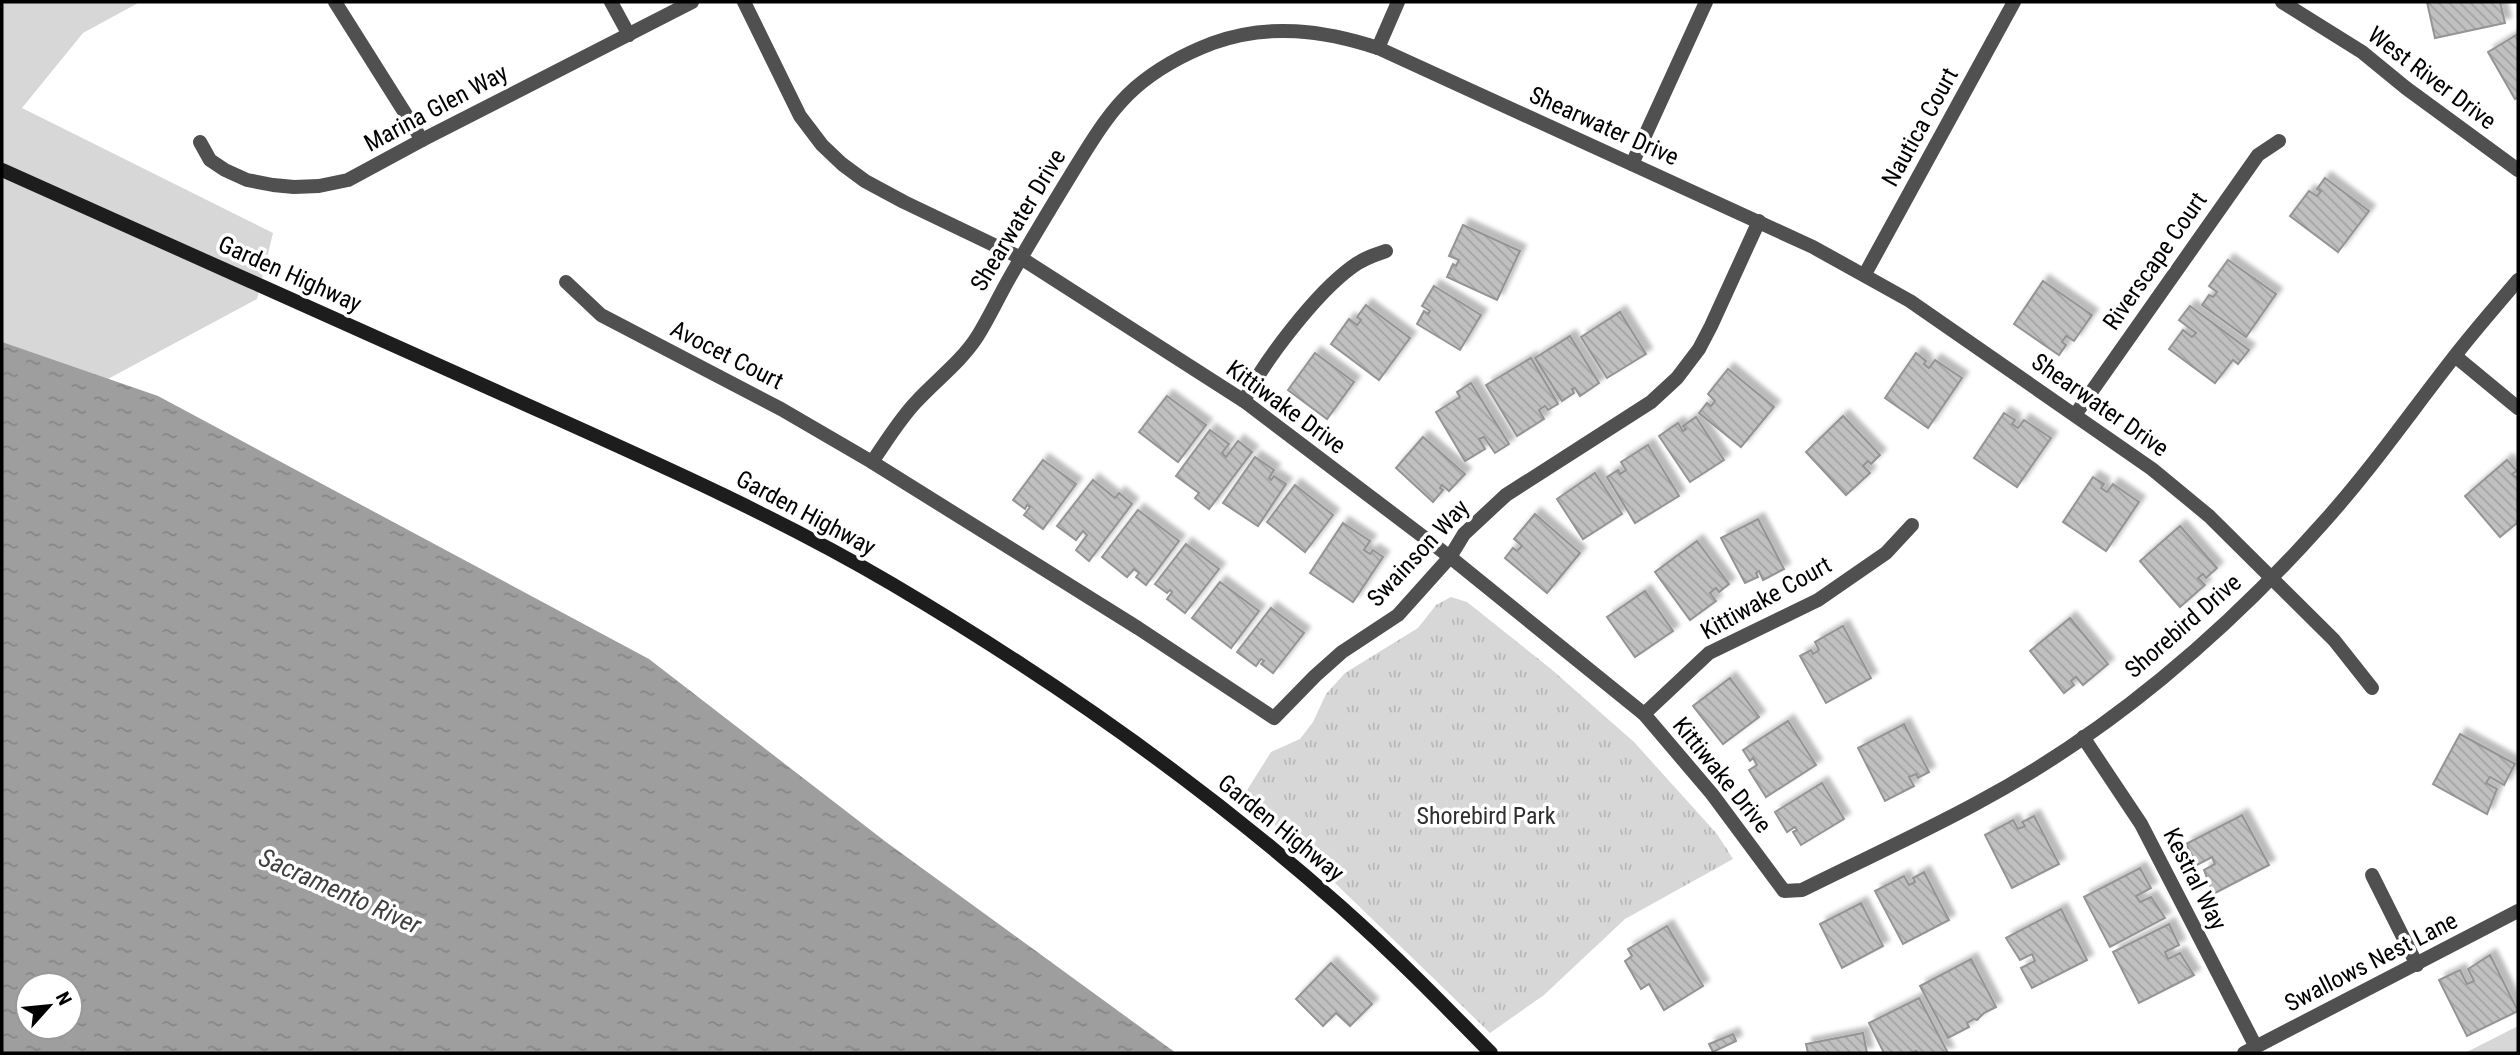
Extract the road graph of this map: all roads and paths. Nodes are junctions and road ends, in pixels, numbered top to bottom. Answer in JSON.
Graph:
{"nodes":[{"id":1,"x":335,"y":2,"type":"edge"},
{"id":2,"x":611,"y":2,"type":"edge"},
{"id":3,"x":692,"y":2,"type":"edge"},
{"id":4,"x":744,"y":2,"type":"edge"},
{"id":5,"x":1398,"y":2,"type":"edge"},
{"id":6,"x":1706,"y":2,"type":"edge"},
{"id":7,"x":2014,"y":2,"type":"edge"},
{"id":8,"x":2283,"y":2,"type":"edge"},
{"id":9,"x":629,"y":34,"type":"junction"},
{"id":10,"x":1378,"y":48,"type":"junction"},
{"id":11,"x":422,"y":140,"type":"junction"},
{"id":12,"x":200,"y":142,"type":"dead end"},
{"id":13,"x":2279,"y":142,"type":"dead end"},
{"id":14,"x":1632,"y":164,"type":"junction"},
{"id":15,"x":2,"y":170,"type":"edge"},
{"id":16,"x":2518,"y":170,"type":"edge"},
{"id":17,"x":1759,"y":221,"type":"junction"},
{"id":18,"x":1386,"y":251,"type":"dead end"},
{"id":19,"x":1021,"y":258,"type":"junction"},
{"id":20,"x":1866,"y":274,"type":"junction"},
{"id":21,"x":2518,"y":280,"type":"edge"},
{"id":22,"x":566,"y":282,"type":"dead end"},
{"id":23,"x":2455,"y":356,"type":"junction"},
{"id":24,"x":1244,"y":401,"type":"junction"},
{"id":25,"x":2518,"y":408,"type":"edge"},
{"id":26,"x":2075,"y":415,"type":"junction"},
{"id":27,"x":872,"y":462,"type":"junction"},
{"id":28,"x":1912,"y":525,"type":"dead end"},
{"id":29,"x":1450,"y":557,"type":"junction"},
{"id":30,"x":2272,"y":577,"type":"junction"},
{"id":31,"x":2372,"y":688,"type":"dead end"},
{"id":32,"x":1644,"y":714,"type":"junction"},
{"id":33,"x":2083,"y":737,"type":"junction"},
{"id":34,"x":2372,"y":876,"type":"dead end"},
{"id":35,"x":1784,"y":891,"type":"joint"},
{"id":36,"x":2518,"y":911,"type":"edge"},
{"id":37,"x":2417,"y":965,"type":"junction"},
{"id":38,"x":2250,"y":1050,"type":"edge"},
{"id":39,"x":1491,"y":1053,"type":"edge"}],
"edges":[{"from":1,"to":11,"type":"street"},
{"from":2,"to":9,"type":"street"},
{"from":3,"to":9,"type":"street","name":"Marina Glen Way"},
{"from":4,"to":19,"type":"street","name":"Kittiwake Drive"},
{"from":5,"to":10,"type":"street"},
{"from":6,"to":14,"type":"street"},
{"from":7,"to":20,"type":"street","name":"Nautica Court"},
{"from":8,"to":16,"type":"street","name":"West River Drive"},
{"from":9,"to":11,"type":"street","name":"Marina Glen Way"},
{"from":10,"to":14,"type":"street","name":"Shearwater Drive"},
{"from":10,"to":19,"type":"street","name":"Shearwater Drive"},
{"from":11,"to":12,"type":"street","name":"Marina Glen Way"},
{"from":13,"to":26,"type":"street","name":"Riverscape Court"},
{"from":14,"to":17,"type":"street","name":"Shearwater Drive"},
{"from":15,"to":39,"type":"main road","name":"Garden Highway"},
{"from":17,"to":20,"type":"street","name":"Shearwater Drive"},
{"from":17,"to":29,"type":"street","name":"Swainson Way"},
{"from":18,"to":24,"type":"street"},
{"from":19,"to":24,"type":"street","name":"Kittiwake Drive"},
{"from":19,"to":27,"type":"street","name":"Shearwater Drive"},
{"from":20,"to":26,"type":"street","name":"Shearwater Drive"},
{"from":21,"to":23,"type":"street","name":"Shorebird Drive"},
{"from":22,"to":27,"type":"street","name":"Avocet Court"},
{"from":23,"to":25,"type":"street"},
{"from":23,"to":30,"type":"street","name":"Shorebird Drive"},
{"from":24,"to":29,"type":"street","name":"Kittiwake Drive"},
{"from":26,"to":30,"type":"street","name":"Shearwater Drive"},
{"from":27,"to":29,"type":"street","name":"Swainson Way"},
{"from":28,"to":32,"type":"street","name":"Kittiwake Court"},
{"from":29,"to":32,"type":"street","name":"Kittiwake Drive"},
{"from":30,"to":31,"type":"street","name":"Shearwater Drive"},
{"from":30,"to":33,"type":"street","name":"Shorebird Drive"},
{"from":32,"to":35,"type":"street","name":"Kittiwake Drive"},
{"from":33,"to":35,"type":"street","name":"Shorebird Drive"},
{"from":33,"to":38,"type":"street","name":"Kestral Way"},
{"from":34,"to":37,"type":"street"},
{"from":36,"to":37,"type":"street","name":"Swallows Nest Lane"},
{"from":37,"to":38,"type":"street","name":"Swallows Nest Lane"}]}
